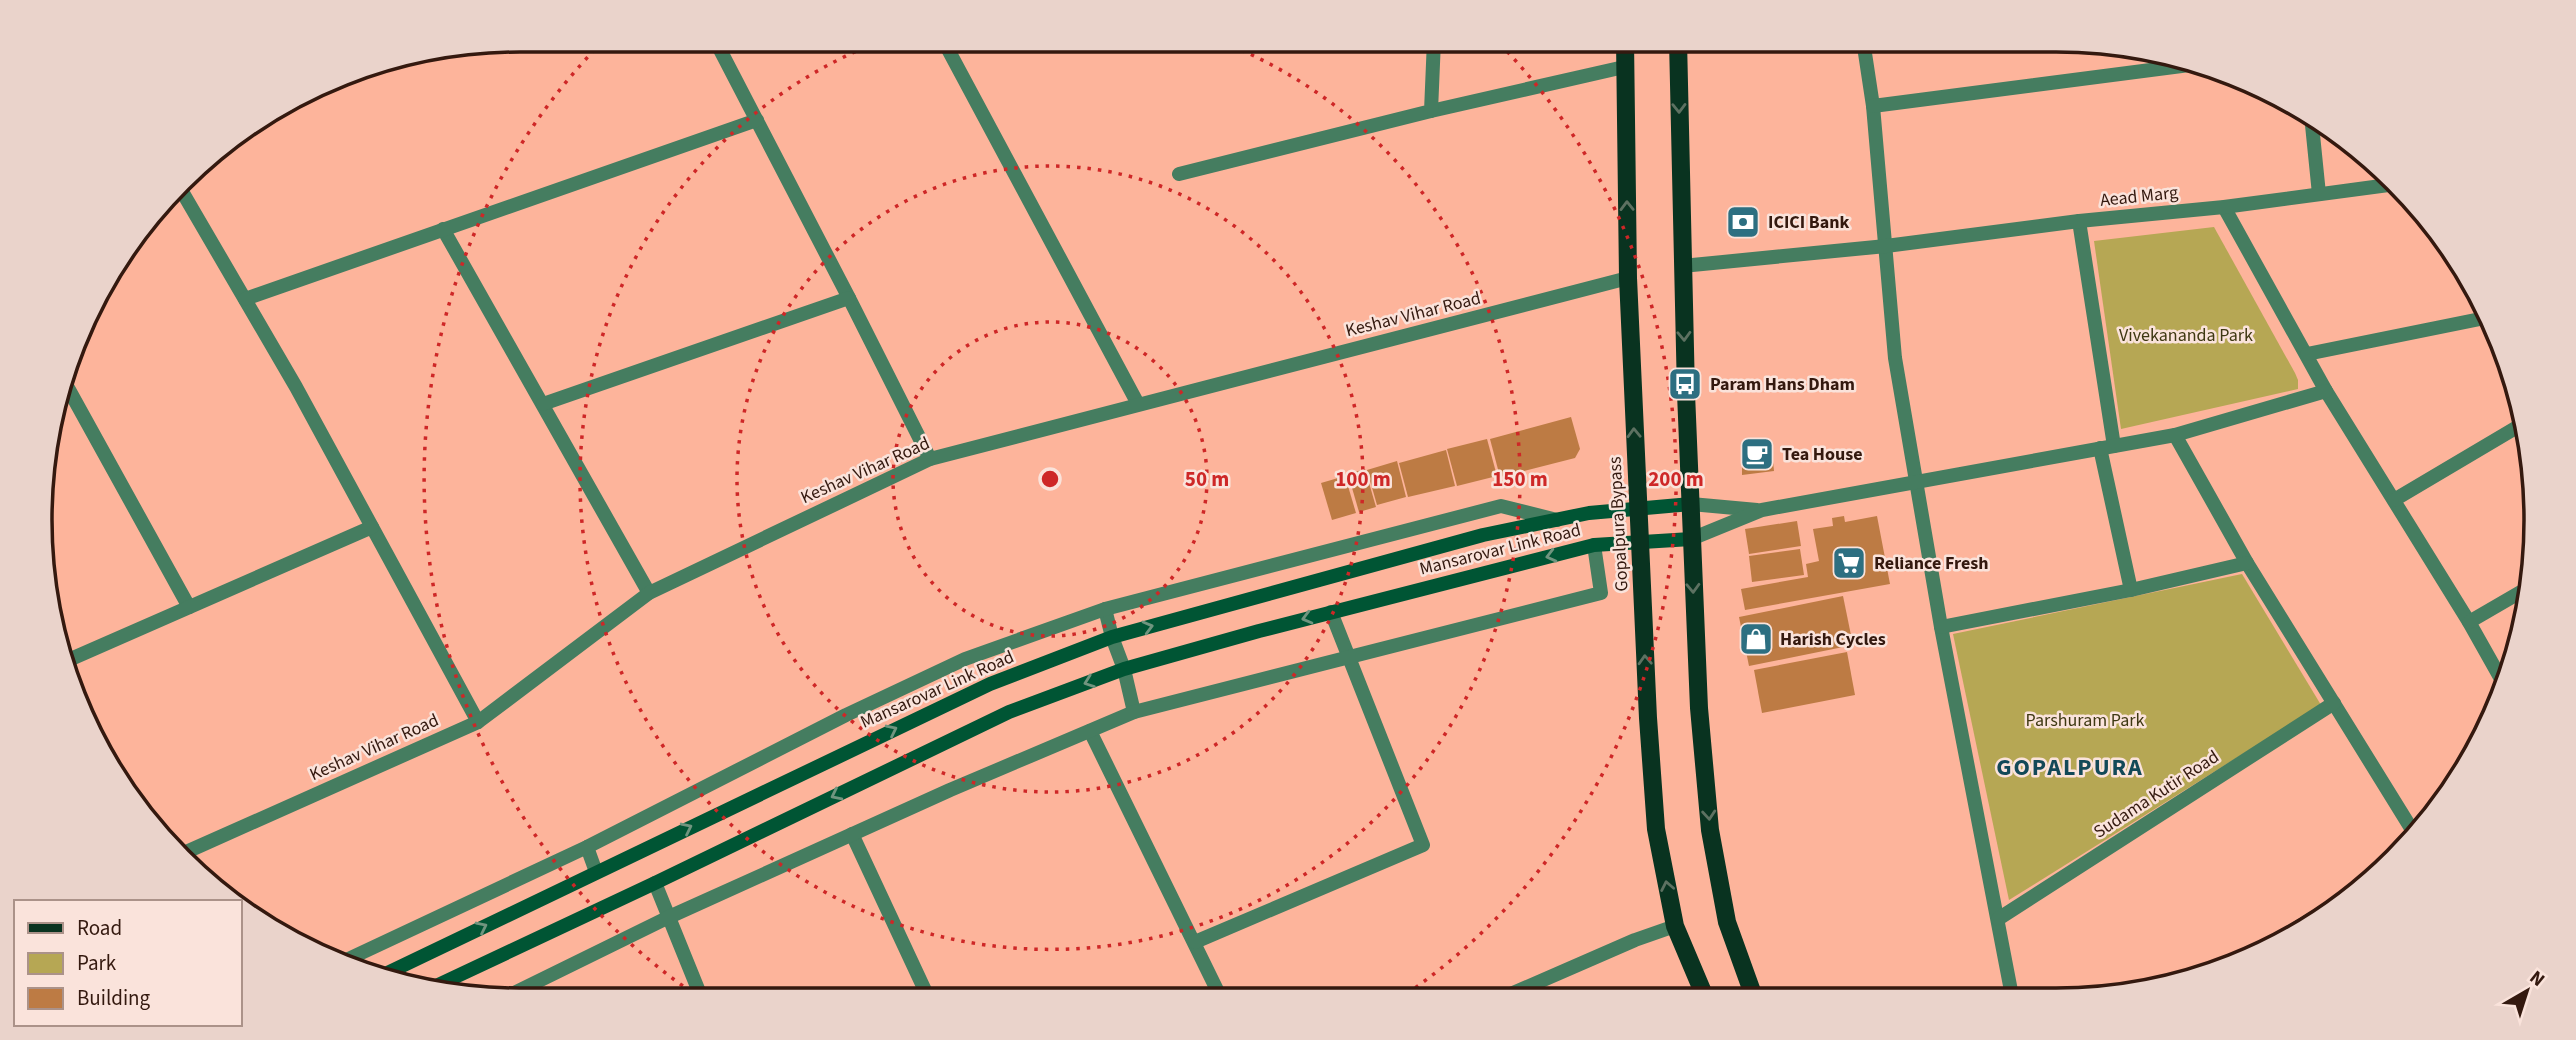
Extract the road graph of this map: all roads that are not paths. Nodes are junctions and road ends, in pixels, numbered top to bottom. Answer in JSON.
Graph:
{"nodes":[{"id":1,"x":722,"y":52,"type":"edge"},
{"id":2,"x":949,"y":52,"type":"edge"},
{"id":3,"x":1433,"y":52,"type":"edge"},
{"id":4,"x":1625,"y":52,"type":"edge"},
{"id":5,"x":1678,"y":52,"type":"edge"},
{"id":6,"x":1865,"y":52,"type":"edge"},
{"id":7,"x":1625,"y":66,"type":"junction"},
{"id":8,"x":2173,"y":67,"type":"edge"},
{"id":9,"x":1872,"y":106,"type":"junction"},
{"id":10,"x":1431,"y":111,"type":"junction"},
{"id":11,"x":757,"y":120,"type":"junction"},
{"id":12,"x":2312,"y":129,"type":"edge"},
{"id":13,"x":1179,"y":174,"type":"dead end"},
{"id":14,"x":2383,"y":186,"type":"edge"},
{"id":15,"x":2319,"y":194,"type":"junction"},
{"id":16,"x":184,"y":195,"type":"edge"},
{"id":17,"x":2224,"y":207,"type":"junction"},
{"id":18,"x":2080,"y":221,"type":"junction"},
{"id":19,"x":443,"y":229,"type":"junction"},
{"id":20,"x":1886,"y":246,"type":"junction"},
{"id":21,"x":1682,"y":266,"type":"junction"},
{"id":22,"x":1628,"y":278,"type":"junction"},
{"id":23,"x":849,"y":298,"type":"junction"},
{"id":24,"x":245,"y":299,"type":"junction"},
{"id":25,"x":2478,"y":319,"type":"edge"},
{"id":26,"x":2307,"y":354,"type":"junction"},
{"id":27,"x":2326,"y":391,"type":"junction"},
{"id":28,"x":70,"y":392,"type":"edge"},
{"id":29,"x":543,"y":404,"type":"junction"},
{"id":30,"x":1138,"y":404,"type":"junction"},
{"id":31,"x":2515,"y":428,"type":"edge"},
{"id":32,"x":2175,"y":435,"type":"junction"},
{"id":33,"x":2107,"y":447,"type":"junction"},
{"id":34,"x":930,"y":459,"type":"junction"},
{"id":35,"x":1917,"y":484,"type":"junction"},
{"id":36,"x":2394,"y":500,"type":"junction"},
{"id":37,"x":1691,"y":504,"type":"junction"},
{"id":38,"x":1638,"y":509,"type":"junction"},
{"id":39,"x":1762,"y":510,"type":"junction"},
{"id":40,"x":1557,"y":520,"type":"junction"},
{"id":41,"x":372,"y":527,"type":"junction"},
{"id":42,"x":1691,"y":538,"type":"junction"},
{"id":43,"x":1640,"y":541,"type":"junction"},
{"id":44,"x":1594,"y":545,"type":"junction"},
{"id":45,"x":2248,"y":563,"type":"junction"},
{"id":46,"x":2131,"y":590,"type":"junction"},
{"id":47,"x":649,"y":593,"type":"junction"},
{"id":48,"x":2518,"y":594,"type":"edge"},
{"id":49,"x":189,"y":607,"type":"junction"},
{"id":50,"x":1105,"y":609,"type":"junction"},
{"id":51,"x":1331,"y":612,"type":"junction"},
{"id":52,"x":2469,"y":622,"type":"junction"},
{"id":53,"x":1941,"y":627,"type":"junction"},
{"id":54,"x":1112,"y":637,"type":"junction"},
{"id":55,"x":73,"y":658,"type":"edge"},
{"id":56,"x":1347,"y":659,"type":"junction"},
{"id":57,"x":1125,"y":669,"type":"junction"},
{"id":58,"x":2498,"y":673,"type":"edge"},
{"id":59,"x":2334,"y":702,"type":"junction"},
{"id":60,"x":1134,"y":712,"type":"junction"},
{"id":61,"x":478,"y":722,"type":"junction"},
{"id":62,"x":1090,"y":731,"type":"junction"},
{"id":63,"x":2409,"y":825,"type":"edge"},
{"id":64,"x":852,"y":834,"type":"junction"},
{"id":65,"x":587,"y":847,"type":"junction"},
{"id":66,"x":189,"y":851,"type":"edge"},
{"id":67,"x":596,"y":872,"type":"junction"},
{"id":68,"x":655,"y":883,"type":"junction"},
{"id":69,"x":669,"y":917,"type":"junction"},
{"id":70,"x":1998,"y":919,"type":"junction"},
{"id":71,"x":1675,"y":926,"type":"junction"},
{"id":72,"x":1195,"y":942,"type":"junction"},
{"id":73,"x":353,"y":957,"type":"edge"},
{"id":74,"x":392,"y":970,"type":"edge"},
{"id":75,"x":445,"y":982,"type":"edge"},
{"id":76,"x":526,"y":988,"type":"edge"},
{"id":77,"x":698,"y":988,"type":"edge"},
{"id":78,"x":924,"y":988,"type":"edge"},
{"id":79,"x":1216,"y":988,"type":"edge"},
{"id":80,"x":1525,"y":988,"type":"edge"},
{"id":81,"x":1701,"y":988,"type":"edge"},
{"id":82,"x":1751,"y":988,"type":"edge"},
{"id":83,"x":2011,"y":988,"type":"edge"}],
"edges":[{"from":1,"to":11,"type":"street"},
{"from":2,"to":30,"type":"street"},
{"from":3,"to":10,"type":"street"},
{"from":4,"to":7,"type":"main road","name":"Gopalpura Bypass"},
{"from":5,"to":21,"type":"main road","one_way":true},
{"from":6,"to":9,"type":"street"},
{"from":7,"to":10,"type":"street"},
{"from":22,"to":7,"type":"main road","name":"Gopalpura Bypass","one_way":true},
{"from":8,"to":9,"type":"street"},
{"from":9,"to":20,"type":"street"},
{"from":10,"to":13,"type":"street"},
{"from":11,"to":19,"type":"street"},
{"from":11,"to":23,"type":"street"},
{"from":12,"to":15,"type":"street"},
{"from":14,"to":15,"type":"street","name":"Aead Marg"},
{"from":15,"to":17,"type":"street","name":"Aead Marg"},
{"from":16,"to":24,"type":"street"},
{"from":17,"to":18,"type":"street","name":"Aead Marg"},
{"from":17,"to":26,"type":"street"},
{"from":18,"to":20,"type":"street","name":"Aead Marg"},
{"from":18,"to":33,"type":"street"},
{"from":19,"to":24,"type":"street"},
{"from":19,"to":29,"type":"street"},
{"from":20,"to":21,"type":"street","name":"Aead Marg"},
{"from":20,"to":35,"type":"street"},
{"from":21,"to":37,"type":"main road","one_way":true},
{"from":22,"to":30,"type":"street","name":"Keshav Vihar Road"},
{"from":38,"to":22,"type":"main road","name":"Gopalpura Bypass","one_way":true},
{"from":23,"to":29,"type":"street"},
{"from":23,"to":34,"type":"street"},
{"from":24,"to":41,"type":"street"},
{"from":25,"to":26,"type":"street"},
{"from":26,"to":27,"type":"street"},
{"from":27,"to":32,"type":"street"},
{"from":27,"to":36,"type":"street"},
{"from":28,"to":49,"type":"street"},
{"from":29,"to":47,"type":"street"},
{"from":30,"to":34,"type":"street","name":"Keshav Vihar Road"},
{"from":31,"to":36,"type":"street"},
{"from":32,"to":33,"type":"street"},
{"from":32,"to":45,"type":"street"},
{"from":33,"to":35,"type":"street"},
{"from":33,"to":46,"type":"street"},
{"from":34,"to":47,"type":"street","name":"Keshav Vihar Road"},
{"from":35,"to":39,"type":"street"},
{"from":35,"to":53,"type":"street"},
{"from":36,"to":52,"type":"street"},
{"from":37,"to":38,"type":"street","name":"Mansarovar Link Road"},
{"from":37,"to":39,"type":"street","name":"Mansarovar Link Road"},
{"from":37,"to":42,"type":"main road"},
{"from":38,"to":40,"type":"street","name":"Mansarovar Link Road"},
{"from":38,"to":43,"type":"main road","name":"Gopalpura Bypass"},
{"from":39,"to":42,"type":"street","name":"Mansarovar Link Road"},
{"from":40,"to":50,"type":"street"},
{"from":54,"to":40,"type":"street","name":"Mansarovar Link Road","one_way":true},
{"from":41,"to":49,"type":"street"},
{"from":41,"to":61,"type":"street"},
{"from":42,"to":43,"type":"street","name":"Mansarovar Link Road"},
{"from":42,"to":82,"type":"main road","one_way":true},
{"from":43,"to":44,"type":"street","name":"Mansarovar Link Road"},
{"from":71,"to":43,"type":"main road","name":"Gopalpura Bypass","one_way":true},
{"from":44,"to":51,"type":"street","name":"Mansarovar Link Road","one_way":true},
{"from":44,"to":56,"type":"street"},
{"from":45,"to":46,"type":"street"},
{"from":45,"to":59,"type":"street"},
{"from":46,"to":53,"type":"street"},
{"from":47,"to":61,"type":"street","name":"Keshav Vihar Road"},
{"from":48,"to":52,"type":"street"},
{"from":49,"to":55,"type":"street"},
{"from":50,"to":54,"type":"street"},
{"from":50,"to":65,"type":"street"},
{"from":51,"to":56,"type":"street"},
{"from":51,"to":57,"type":"street","name":"Mansarovar Link Road","one_way":true},
{"from":52,"to":58,"type":"street"},
{"from":53,"to":70,"type":"street"},
{"from":54,"to":57,"type":"street"},
{"from":67,"to":54,"type":"street","name":"Mansarovar Link Road","one_way":true},
{"from":56,"to":60,"type":"street"},
{"from":56,"to":72,"type":"street"},
{"from":57,"to":60,"type":"street"},
{"from":57,"to":68,"type":"street","name":"Mansarovar Link Road","one_way":true},
{"from":59,"to":63,"type":"street"},
{"from":59,"to":70,"type":"street","name":"Sudama Kutir Road"},
{"from":60,"to":62,"type":"street"},
{"from":61,"to":66,"type":"street","name":"Keshav Vihar Road"},
{"from":62,"to":64,"type":"street"},
{"from":62,"to":72,"type":"street"},
{"from":64,"to":69,"type":"street"},
{"from":64,"to":78,"type":"street"},
{"from":65,"to":67,"type":"street"},
{"from":65,"to":73,"type":"street"},
{"from":74,"to":67,"type":"street","name":"Mansarovar Link Road","one_way":true},
{"from":68,"to":69,"type":"street"},
{"from":68,"to":75,"type":"street","name":"Mansarovar Link Road"},
{"from":69,"to":76,"type":"street"},
{"from":69,"to":77,"type":"street"},
{"from":70,"to":83,"type":"street"},
{"from":71,"to":80,"type":"street"},
{"from":71,"to":81,"type":"main road","name":"Gopalpura Bypass"},
{"from":72,"to":79,"type":"street"}]}
